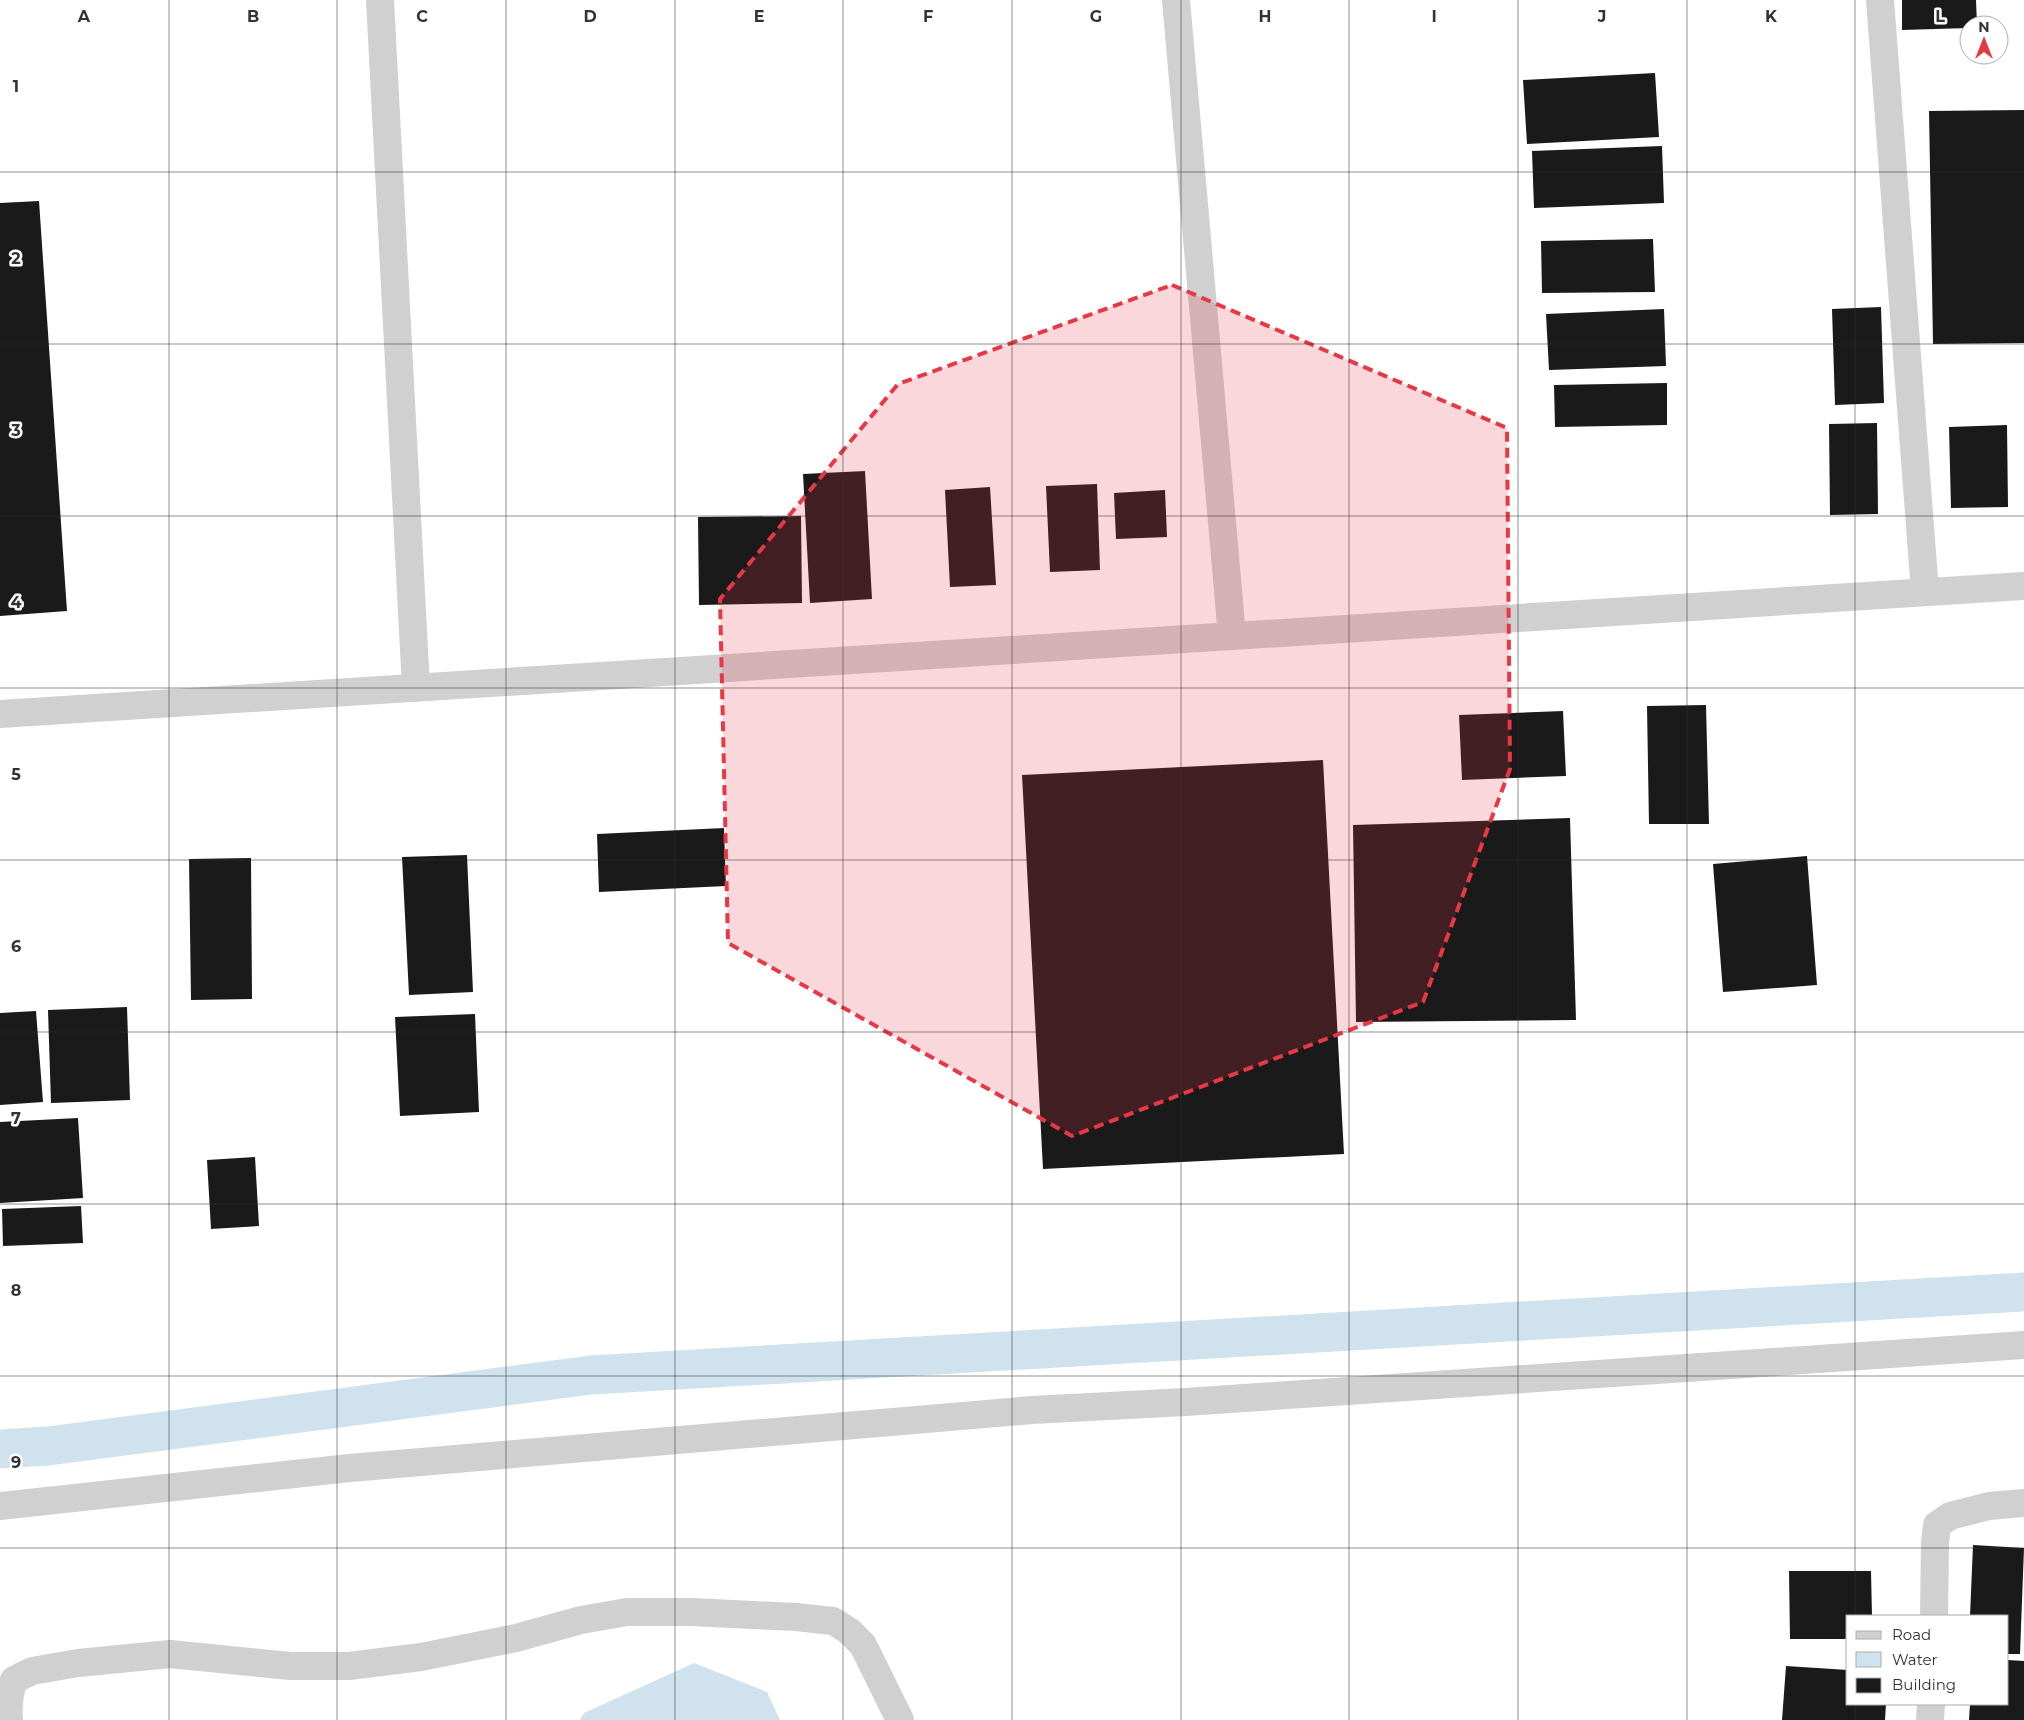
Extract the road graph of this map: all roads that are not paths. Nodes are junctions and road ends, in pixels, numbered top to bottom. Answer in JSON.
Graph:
{"nodes":[{"id":1,"x":380,"y":0,"type":"edge"},
{"id":2,"x":1176,"y":0,"type":"edge"},
{"id":3,"x":1880,"y":0,"type":"edge"},
{"id":4,"x":2024,"y":586,"type":"edge"},
{"id":5,"x":1925,"y":592,"type":"junction"},
{"id":6,"x":1232,"y":636,"type":"junction"},
{"id":7,"x":416,"y":688,"type":"junction"},
{"id":8,"x":0,"y":714,"type":"edge"},
{"id":9,"x":2024,"y":1346,"type":"edge"},
{"id":10,"x":2024,"y":1503,"type":"edge"},
{"id":11,"x":0,"y":1506,"type":"edge"},
{"id":12,"x":1934,"y":1615,"type":"edge"},
{"id":13,"x":1931,"y":1705,"type":"edge"},
{"id":14,"x":9,"y":1720,"type":"edge"},
{"id":15,"x":900,"y":1720,"type":"edge"},
{"id":16,"x":1930,"y":1720,"type":"edge"}],
"edges":[{"from":1,"to":7,"type":"street"},
{"from":2,"to":6,"type":"street"},
{"from":3,"to":5,"type":"street"},
{"from":4,"to":5,"type":"street"},
{"from":5,"to":6,"type":"street"},
{"from":6,"to":7,"type":"street"},
{"from":7,"to":8,"type":"street"},
{"from":9,"to":11,"type":"street"},
{"from":10,"to":12,"type":"street"},
{"from":13,"to":16,"type":"street"},
{"from":14,"to":15,"type":"street"}]}
